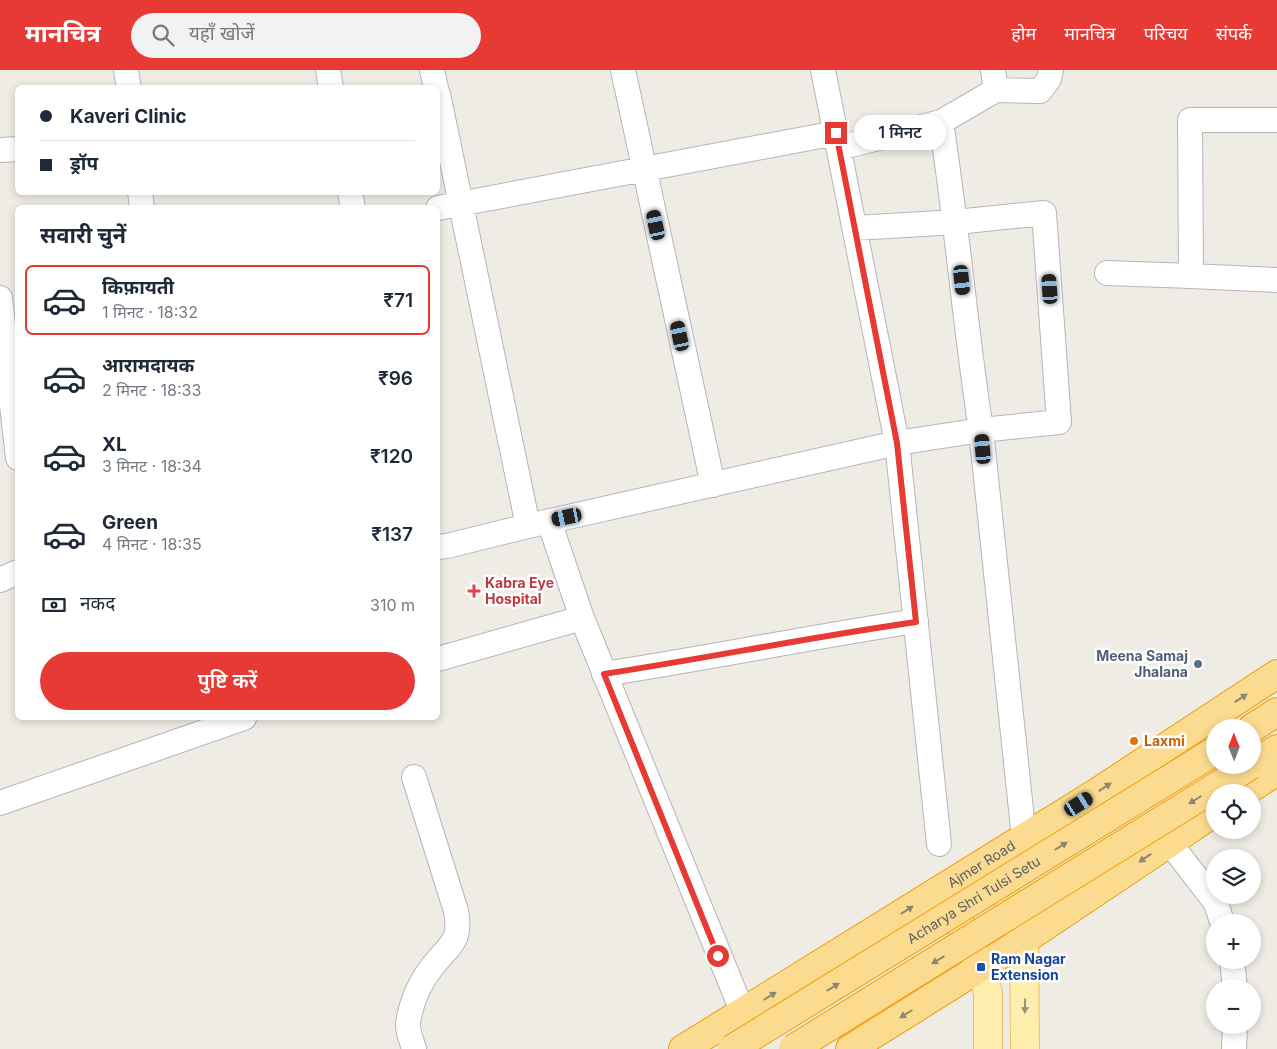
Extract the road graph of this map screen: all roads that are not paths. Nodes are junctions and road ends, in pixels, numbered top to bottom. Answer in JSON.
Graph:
{"nodes":[{"id":1,"x":126,"y":70,"type":"edge"},
{"id":2,"x":328,"y":70,"type":"edge"},
{"id":3,"x":432,"y":70,"type":"edge"},
{"id":4,"x":623,"y":70,"type":"edge"},
{"id":5,"x":824,"y":70,"type":"edge"},
{"id":6,"x":1051,"y":70,"type":"edge"},
{"id":7,"x":994,"y":80,"type":"edge"},
{"id":8,"x":128,"y":85,"type":"edge"},
{"id":9,"x":330,"y":85,"type":"edge"},
{"id":10,"x":435,"y":85,"type":"edge"},
{"id":11,"x":440,"y":103,"type":"edge"},
{"id":12,"x":1277,"y":120,"type":"edge"},
{"id":13,"x":941,"y":122,"type":"junction"},
{"id":14,"x":837,"y":140,"type":"junction"},
{"id":15,"x":15,"y":149,"type":"edge"},
{"id":16,"x":0,"y":150,"type":"edge"},
{"id":17,"x":644,"y":169,"type":"junction"},
{"id":18,"x":462,"y":203,"type":"junction"},
{"id":19,"x":440,"y":208,"type":"edge"},
{"id":20,"x":956,"y":222,"type":"junction"},
{"id":21,"x":855,"y":228,"type":"junction"},
{"id":22,"x":1106,"y":273,"type":"dead end"},
{"id":23,"x":1191,"y":276,"type":"junction"},
{"id":24,"x":1277,"y":280,"type":"edge"},
{"id":25,"x":0,"y":298,"type":"edge"},
{"id":26,"x":981,"y":430,"type":"junction"},
{"id":27,"x":15,"y":431,"type":"edge"},
{"id":28,"x":897,"y":443,"type":"junction"},
{"id":29,"x":713,"y":485,"type":"junction"},
{"id":30,"x":538,"y":523,"type":"junction"},
{"id":31,"x":440,"y":546,"type":"edge"},
{"id":32,"x":15,"y":573,"type":"edge"},
{"id":33,"x":0,"y":580,"type":"edge"},
{"id":34,"x":582,"y":618,"type":"junction"},
{"id":35,"x":916,"y":622,"type":"junction"},
{"id":36,"x":440,"y":658,"type":"edge"},
{"id":37,"x":604,"y":674,"type":"junction"},
{"id":38,"x":1277,"y":674,"type":"edge"},
{"id":39,"x":1277,"y":712,"type":"edge"},
{"id":40,"x":238,"y":720,"type":"edge"},
{"id":41,"x":1261,"y":722,"type":"edge"},
{"id":42,"x":1277,"y":749,"type":"edge"},
{"id":43,"x":1206,"y":757,"type":"edge"},
{"id":44,"x":1261,"y":759,"type":"edge"},
{"id":45,"x":1277,"y":771,"type":"edge"},
{"id":46,"x":1236,"y":774,"type":"edge"},
{"id":47,"x":414,"y":777,"type":"dead end"},
{"id":48,"x":1257,"y":784,"type":"edge"},
{"id":49,"x":0,"y":803,"type":"edge"},
{"id":50,"x":1206,"y":818,"type":"edge"},
{"id":51,"x":1024,"y":838,"type":"junction"},
{"id":52,"x":1169,"y":842,"type":"junction"},
{"id":53,"x":939,"y":844,"type":"dead end"},
{"id":54,"x":991,"y":859,"type":"junction"},
{"id":55,"x":943,"y":888,"type":"junction"},
{"id":56,"x":1219,"y":914,"type":"edge"},
{"id":57,"x":1024,"y":940,"type":"junction"},
{"id":58,"x":981,"y":967,"type":"junction"},
{"id":59,"x":743,"y":1013,"type":"junction"},
{"id":60,"x":1234,"y":1034,"type":"edge"},
{"id":61,"x":414,"y":1049,"type":"edge"},
{"id":62,"x":683,"y":1049,"type":"edge"},
{"id":63,"x":732,"y":1049,"type":"edge"},
{"id":64,"x":793,"y":1049,"type":"edge"},
{"id":65,"x":850,"y":1049,"type":"edge"},
{"id":66,"x":988,"y":1049,"type":"edge"},
{"id":67,"x":1024,"y":1049,"type":"edge"},
{"id":68,"x":1234,"y":1049,"type":"edge"}],
"edges":[{"from":1,"to":8,"type":"street"},
{"from":2,"to":9,"type":"street"},
{"from":3,"to":10,"type":"street"},
{"from":4,"to":17,"type":"street"},
{"from":5,"to":14,"type":"street"},
{"from":6,"to":7,"type":"street"},
{"from":7,"to":13,"type":"street"},
{"from":11,"to":18,"type":"street"},
{"from":12,"to":23,"type":"street"},
{"from":13,"to":14,"type":"street"},
{"from":13,"to":20,"type":"street"},
{"from":14,"to":17,"type":"street"},
{"from":14,"to":21,"type":"street"},
{"from":15,"to":16,"type":"street"},
{"from":17,"to":18,"type":"street"},
{"from":17,"to":29,"type":"street"},
{"from":18,"to":19,"type":"street"},
{"from":18,"to":30,"type":"street"},
{"from":20,"to":21,"type":"street"},
{"from":20,"to":26,"type":"street"},
{"from":20,"to":26,"type":"street"},
{"from":21,"to":28,"type":"street"},
{"from":22,"to":23,"type":"street"},
{"from":23,"to":24,"type":"street"},
{"from":25,"to":27,"type":"street"},
{"from":26,"to":28,"type":"street"},
{"from":26,"to":51,"type":"street"},
{"from":28,"to":29,"type":"street"},
{"from":28,"to":35,"type":"street"},
{"from":29,"to":30,"type":"street"},
{"from":30,"to":31,"type":"street"},
{"from":30,"to":34,"type":"street"},
{"from":32,"to":33,"type":"street"},
{"from":34,"to":36,"type":"street"},
{"from":34,"to":37,"type":"street"},
{"from":35,"to":37,"type":"street"},
{"from":35,"to":53,"type":"street"},
{"from":37,"to":59,"type":"street"},
{"from":51,"to":38,"type":"highway","name":"Ajmer Road","one_way":true},
{"from":39,"to":41,"type":"highway"},
{"from":40,"to":49,"type":"street"},
{"from":42,"to":44,"type":"highway"},
{"from":63,"to":43,"type":"highway","name":"Acharya Shri Tulsi Setu","one_way":true,"bridge":true},
{"from":45,"to":48,"type":"highway"},
{"from":46,"to":64,"type":"highway","one_way":true,"bridge":true},
{"from":47,"to":61,"type":"street"},
{"from":50,"to":52,"type":"highway"},
{"from":51,"to":54,"type":"highway","name":"Ajmer Road"},
{"from":52,"to":56,"type":"street"},
{"from":52,"to":57,"type":"highway","one_way":true},
{"from":54,"to":55,"type":"highway","name":"Ajmer Road"},
{"from":54,"to":57,"type":"main road"},
{"from":55,"to":58,"type":"main road"},
{"from":59,"to":55,"type":"highway","name":"Ajmer Road","one_way":true},
{"from":57,"to":58,"type":"highway"},
{"from":57,"to":67,"type":"main road","one_way":true},
{"from":58,"to":65,"type":"highway","one_way":true},
{"from":58,"to":66,"type":"main road"},
{"from":59,"to":62,"type":"highway","name":"Ajmer Road"},
{"from":60,"to":68,"type":"street"}]}
